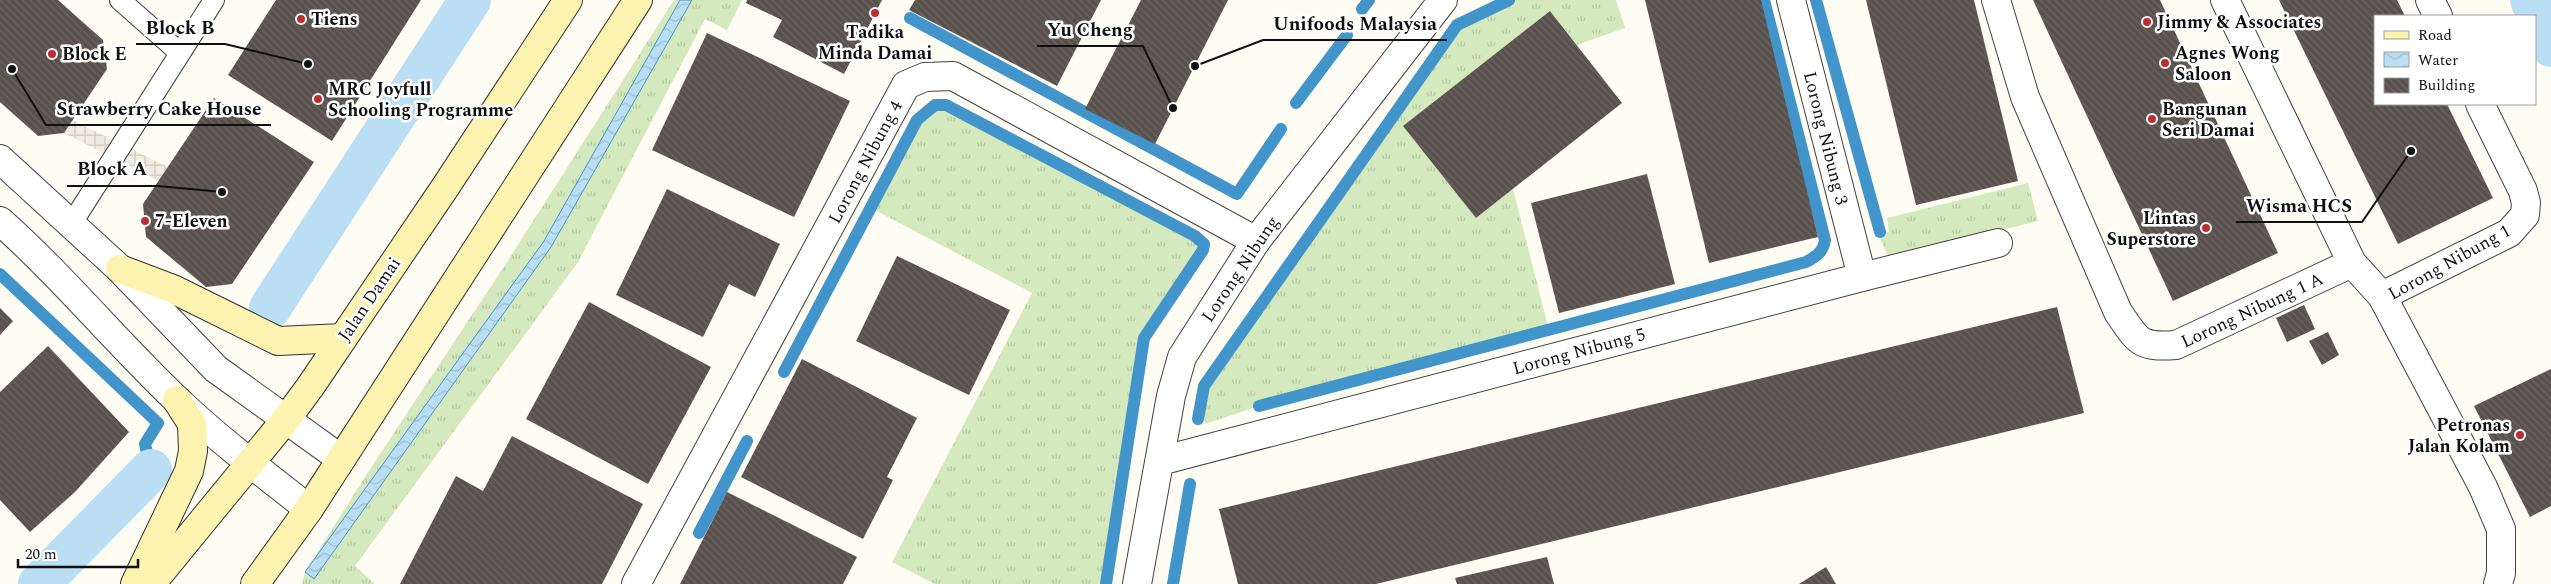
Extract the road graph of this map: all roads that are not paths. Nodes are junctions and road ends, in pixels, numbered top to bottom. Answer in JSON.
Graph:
{"nodes":[{"id":1,"x":120,"y":0,"type":"edge"},
{"id":2,"x":214,"y":0,"type":"edge"},
{"id":3,"x":568,"y":0,"type":"edge"},
{"id":4,"x":638,"y":0,"type":"edge"},
{"id":5,"x":1444,"y":0,"type":"edge"},
{"id":6,"x":1791,"y":0,"type":"edge"},
{"id":7,"x":1996,"y":0,"type":"edge"},
{"id":8,"x":2225,"y":0,"type":"edge"},
{"id":9,"x":2430,"y":0,"type":"edge"},
{"id":10,"x":2438,"y":15,"type":"edge"},
{"id":11,"x":180,"y":53,"type":"junction"},
{"id":12,"x":2480,"y":105,"type":"edge"},
{"id":13,"x":0,"y":159,"type":"edge"},
{"id":14,"x":0,"y":221,"type":"edge"},
{"id":15,"x":72,"y":223,"type":"junction"},
{"id":16,"x":1256,"y":241,"type":"junction"},
{"id":17,"x":1998,"y":243,"type":"dead end"},
{"id":18,"x":2352,"y":263,"type":"junction"},
{"id":19,"x":120,"y":269,"type":"junction"},
{"id":20,"x":1862,"y":277,"type":"junction"},
{"id":21,"x":2382,"y":296,"type":"junction"},
{"id":22,"x":343,"y":338,"type":"junction"},
{"id":23,"x":177,"y":400,"type":"junction"},
{"id":24,"x":287,"y":418,"type":"junction"},
{"id":25,"x":341,"y":459,"type":"junction"},
{"id":26,"x":1160,"y":461,"type":"junction"},
{"id":27,"x":250,"y":463,"type":"junction"},
{"id":28,"x":309,"y":509,"type":"junction"},
{"id":29,"x":135,"y":584,"type":"edge"},
{"id":30,"x":151,"y":584,"type":"edge"},
{"id":31,"x":255,"y":584,"type":"edge"},
{"id":32,"x":636,"y":584,"type":"edge"},
{"id":33,"x":1137,"y":584,"type":"edge"},
{"id":34,"x":2498,"y":584,"type":"edge"}],
"edges":[{"from":1,"to":11,"type":"lane"},
{"from":2,"to":11,"type":"lane"},
{"from":3,"to":22,"type":"main road","name":"Jalan Damai"},
{"from":4,"to":25,"type":"main road"},
{"from":5,"to":16,"type":"street","name":"Lorong Nibung"},
{"from":6,"to":20,"type":"street","name":"Lorong Nibung 3"},
{"from":7,"to":18,"type":"street","name":"Lorong Nibung 1 A"},
{"from":8,"to":18,"type":"street"},
{"from":9,"to":10,"type":"street"},
{"from":11,"to":15,"type":"lane"},
{"from":12,"to":21,"type":"street","name":"Lorong Nibung 1"},
{"from":13,"to":15,"type":"street"},
{"from":14,"to":23,"type":"street"},
{"from":15,"to":19,"type":"street"},
{"from":16,"to":26,"type":"street","name":"Lorong Nibung"},
{"from":16,"to":32,"type":"street","name":"Lorong Nibung 4"},
{"from":17,"to":20,"type":"street","name":"Lorong Nibung 5"},
{"from":18,"to":21,"type":"street"},
{"from":19,"to":22,"type":"main road"},
{"from":19,"to":24,"type":"street"},
{"from":20,"to":26,"type":"street","name":"Lorong Nibung 5"},
{"from":21,"to":34,"type":"street","name":"Lorong Nibung 1"},
{"from":22,"to":24,"type":"main road","name":"Jalan Damai"},
{"from":23,"to":27,"type":"street"},
{"from":23,"to":29,"type":"main road"},
{"from":24,"to":25,"type":"street"},
{"from":24,"to":27,"type":"main road","name":"Jalan Damai"},
{"from":25,"to":28,"type":"main road"},
{"from":26,"to":33,"type":"street","name":"Lorong Nibung"},
{"from":27,"to":28,"type":"street"},
{"from":27,"to":30,"type":"main road","name":"Jalan Damai"},
{"from":28,"to":31,"type":"main road"}]}
